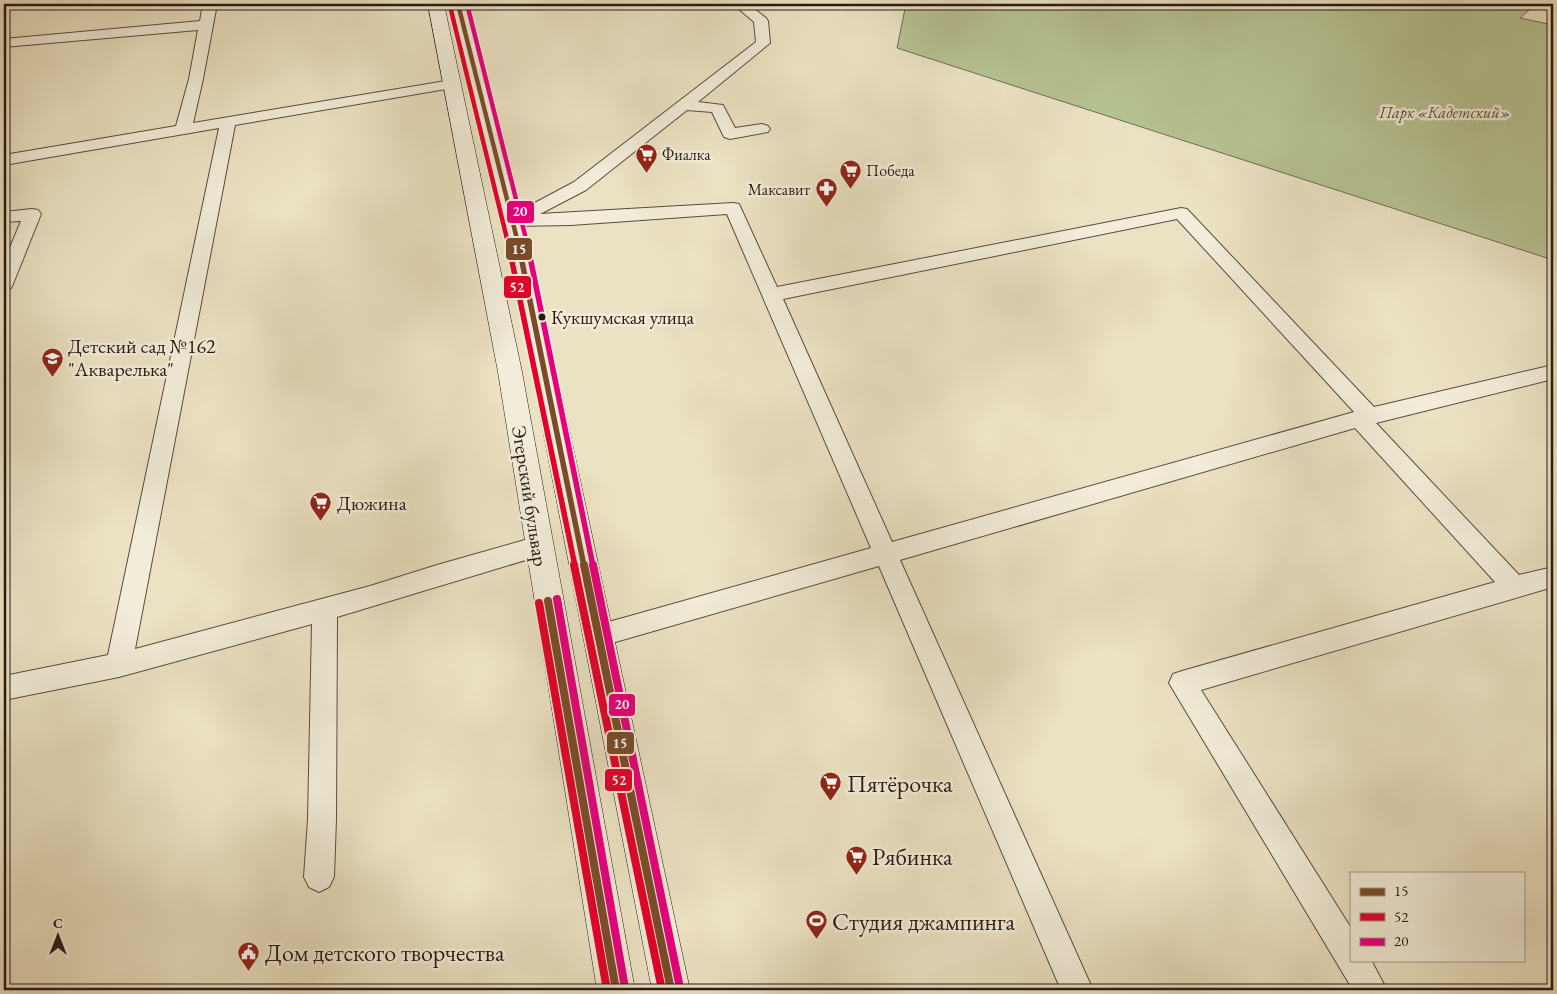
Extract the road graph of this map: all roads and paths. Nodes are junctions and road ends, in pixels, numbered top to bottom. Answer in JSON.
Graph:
{"nodes":[{"id":1,"x":210,"y":4,"type":"edge"},
{"id":2,"x":436,"y":4,"type":"edge"},
{"id":3,"x":458,"y":4,"type":"edge"},
{"id":4,"x":740,"y":4,"type":"edge"},
{"id":5,"x":205,"y":25,"type":"junction"},
{"id":6,"x":4,"y":43,"type":"edge"},
{"id":7,"x":464,"y":82,"type":"junction"},
{"id":8,"x":684,"y":105,"type":"junction"},
{"id":9,"x":228,"y":122,"type":"junction"},
{"id":10,"x":762,"y":129,"type":"dead end"},
{"id":11,"x":183,"y":130,"type":"junction"},
{"id":12,"x":4,"y":160,"type":"edge"},
{"id":13,"x":4,"y":218,"type":"edge"},
{"id":14,"x":513,"y":220,"type":"junction"},
{"id":15,"x":481,"y":226,"type":"junction"},
{"id":16,"x":4,"y":284,"type":"edge"},
{"id":17,"x":771,"y":295,"type":"junction"},
{"id":18,"x":1553,"y":372,"type":"edge"},
{"id":19,"x":1365,"y":418,"type":"junction"},
{"id":20,"x":578,"y":536,"type":"junction"},
{"id":21,"x":539,"y":546,"type":"junction"},
{"id":22,"x":885,"y":555,"type":"junction"},
{"id":23,"x":1553,"y":577,"type":"edge"},
{"id":24,"x":1515,"y":587,"type":"junction"},
{"id":25,"x":326,"y":608,"type":"junction"},
{"id":26,"x":598,"y":636,"type":"junction"},
{"id":27,"x":556,"y":648,"type":"junction"},
{"id":28,"x":119,"y":665,"type":"junction"},
{"id":29,"x":4,"y":688,"type":"edge"},
{"id":30,"x":318,"y":877,"type":"dead end"},
{"id":31,"x":1350,"y":955,"type":"edge"},
{"id":32,"x":1354,"y":962,"type":"edge"},
{"id":33,"x":616,"y":990,"type":"edge"},
{"id":34,"x":671,"y":990,"type":"edge"},
{"id":35,"x":1077,"y":990,"type":"edge"},
{"id":36,"x":1371,"y":990,"type":"edge"}],
"edges":[{"from":1,"to":5,"type":"lane"},
{"from":2,"to":7,"type":"main road","name":"Эгерский бульвар"},
{"from":3,"to":7,"type":"main road","name":"Эгерский бульвар"},
{"from":4,"to":8,"type":"lane"},
{"from":5,"to":6,"type":"lane"},
{"from":5,"to":11,"type":"lane"},
{"from":7,"to":9,"type":"lane"},
{"from":7,"to":14,"type":"main road","name":"Эгерский бульвар"},
{"from":7,"to":15,"type":"main road","name":"Эгерский бульвар"},
{"from":8,"to":10,"type":"lane"},
{"from":8,"to":14,"type":"lane"},
{"from":9,"to":11,"type":"lane"},
{"from":9,"to":28,"type":"lane"},
{"from":11,"to":12,"type":"lane"},
{"from":13,"to":16,"type":"lane"},
{"from":14,"to":15,"type":"main road"},
{"from":14,"to":17,"type":"lane"},
{"from":14,"to":20,"type":"main road","name":"Эгерский бульвар"},
{"from":15,"to":21,"type":"main road","name":"Эгерский бульвар"},
{"from":17,"to":19,"type":"lane"},
{"from":17,"to":22,"type":"lane"},
{"from":18,"to":19,"type":"lane"},
{"from":19,"to":22,"type":"lane"},
{"from":19,"to":24,"type":"lane"},
{"from":20,"to":21,"type":"main road"},
{"from":20,"to":26,"type":"main road","name":"Эгерский бульвар"},
{"from":21,"to":25,"type":"lane"},
{"from":21,"to":27,"type":"main road","name":"Эгерский бульвар"},
{"from":22,"to":26,"type":"lane"},
{"from":22,"to":35,"type":"lane"},
{"from":23,"to":24,"type":"lane"},
{"from":24,"to":31,"type":"lane"},
{"from":25,"to":28,"type":"lane"},
{"from":25,"to":30,"type":"lane"},
{"from":26,"to":27,"type":"main road"},
{"from":26,"to":34,"type":"main road","name":"Эгерский бульвар"},
{"from":27,"to":33,"type":"main road","name":"Эгерский бульвар"},
{"from":28,"to":29,"type":"lane"},
{"from":32,"to":36,"type":"lane"}]}
